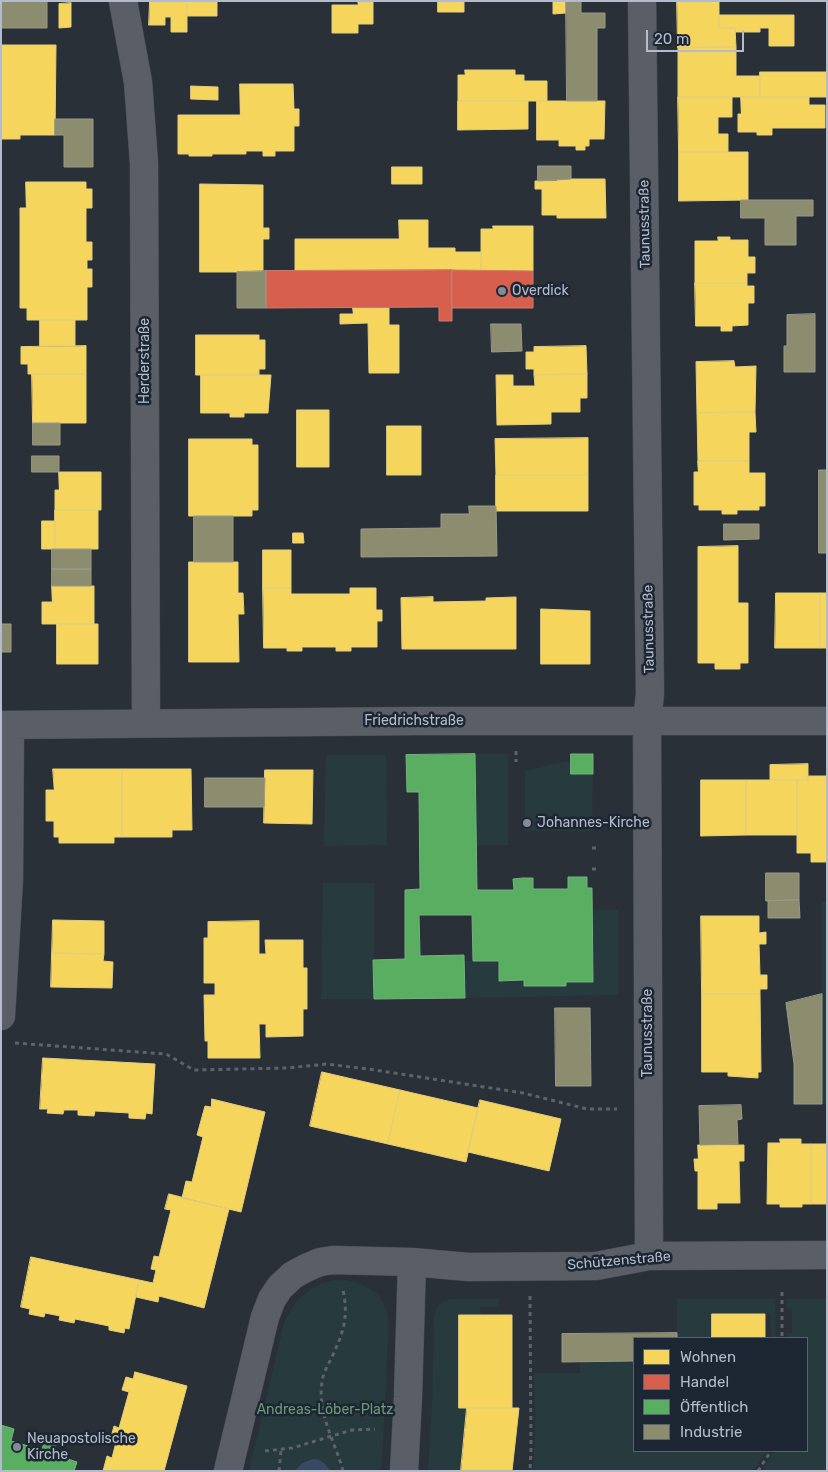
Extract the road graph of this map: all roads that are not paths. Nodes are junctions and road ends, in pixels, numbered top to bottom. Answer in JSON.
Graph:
{"nodes":[{"id":1,"x":123,"y":1,"type":"edge"},
{"id":2,"x":642,"y":1,"type":"edge"},
{"id":3,"x":647,"y":721,"type":"junction"},
{"id":4,"x":827,"y":721,"type":"edge"},
{"id":5,"x":146,"y":722,"type":"junction"},
{"id":6,"x":6,"y":725,"type":"edge"},
{"id":7,"x":1,"y":1016,"type":"edge"},
{"id":8,"x":827,"y":1255,"type":"edge"},
{"id":9,"x":649,"y":1256,"type":"junction"},
{"id":10,"x":412,"y":1262,"type":"junction"},
{"id":11,"x":228,"y":1471,"type":"edge"},
{"id":12,"x":404,"y":1471,"type":"edge"}],
"edges":[{"from":1,"to":5,"type":"street","name":"Herderstraße"},
{"from":2,"to":3,"type":"street","name":"Taunusstraße"},
{"from":3,"to":4,"type":"street","name":"Friedrichstraße"},
{"from":3,"to":5,"type":"street","name":"Friedrichstraße"},
{"from":3,"to":9,"type":"street","name":"Taunusstraße"},
{"from":5,"to":6,"type":"street","name":"Friedrichstraße"},
{"from":6,"to":7,"type":"street"},
{"from":8,"to":9,"type":"street","name":"Schützenstraße"},
{"from":9,"to":10,"type":"street","name":"Schützenstraße"},
{"from":10,"to":11,"type":"street"},
{"from":10,"to":12,"type":"street"}]}
